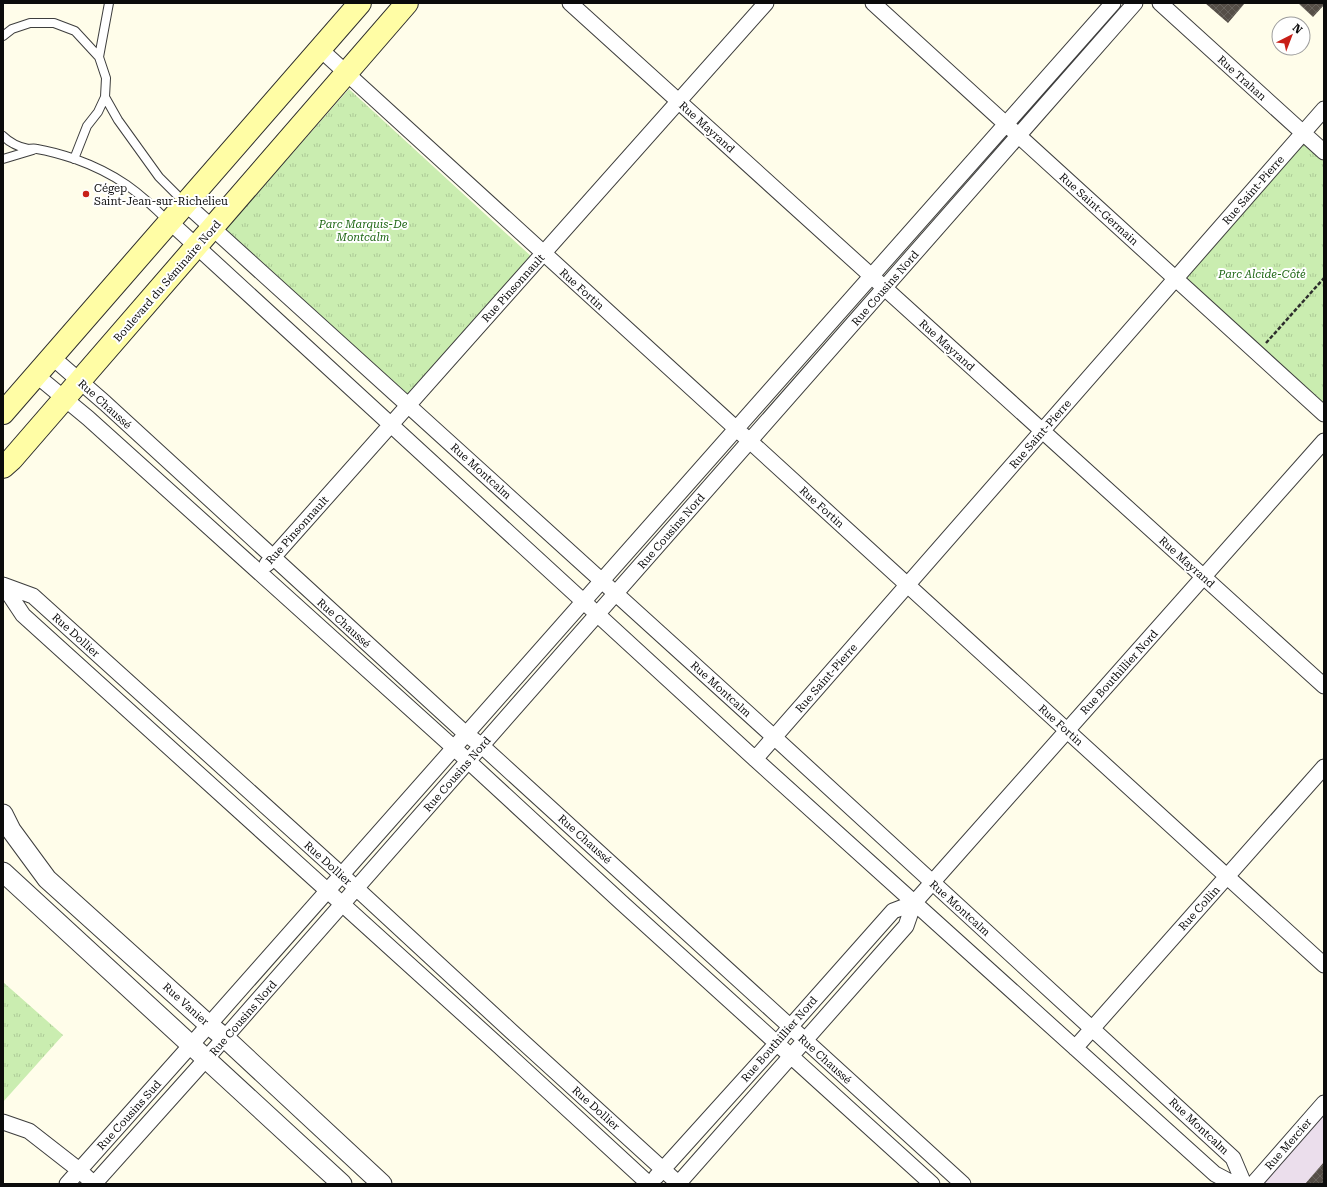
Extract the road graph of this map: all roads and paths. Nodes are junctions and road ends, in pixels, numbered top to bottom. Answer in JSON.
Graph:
{"nodes":[{"id":1,"x":109,"y":3,"type":"edge"},
{"id":2,"x":360,"y":3,"type":"edge"},
{"id":3,"x":407,"y":3,"type":"edge"},
{"id":4,"x":570,"y":3,"type":"edge"},
{"id":5,"x":766,"y":3,"type":"edge"},
{"id":6,"x":873,"y":3,"type":"edge"},
{"id":7,"x":1113,"y":3,"type":"edge"},
{"id":8,"x":1135,"y":3,"type":"edge"},
{"id":9,"x":1160,"y":3,"type":"edge"},
{"id":10,"x":3,"y":36,"type":"edge"},
{"id":11,"x":320,"y":49,"type":"junction"},
{"id":12,"x":99,"y":57,"type":"junction"},
{"id":13,"x":346,"y":74,"type":"junction"},
{"id":14,"x":104,"y":97,"type":"junction"},
{"id":15,"x":679,"y":101,"type":"junction"},
{"id":16,"x":1324,"y":109,"type":"edge"},
{"id":17,"x":1006,"y":124,"type":"junction"},
{"id":18,"x":1303,"y":133,"type":"junction"},
{"id":19,"x":3,"y":136,"type":"edge"},
{"id":20,"x":1019,"y":136,"type":"junction"},
{"id":21,"x":37,"y":149,"type":"junction"},
{"id":22,"x":1324,"y":152,"type":"edge"},
{"id":23,"x":3,"y":159,"type":"edge"},
{"id":24,"x":74,"y":159,"type":"junction"},
{"id":25,"x":186,"y":204,"type":"junction"},
{"id":26,"x":170,"y":222,"type":"junction"},
{"id":27,"x":212,"y":229,"type":"junction"},
{"id":28,"x":196,"y":247,"type":"junction"},
{"id":29,"x":544,"y":253,"type":"junction"},
{"id":30,"x":872,"y":276,"type":"junction"},
{"id":31,"x":1324,"y":278,"type":"edge"},
{"id":32,"x":1176,"y":279,"type":"junction"},
{"id":33,"x":885,"y":288,"type":"junction"},
{"id":34,"x":1257,"y":353,"type":"junction"},
{"id":35,"x":52,"y":357,"type":"junction"},
{"id":36,"x":36,"y":375,"type":"junction"},
{"id":37,"x":79,"y":381,"type":"junction"},
{"id":38,"x":64,"y":398,"type":"junction"},
{"id":39,"x":409,"y":405,"type":"junction"},
{"id":40,"x":3,"y":413,"type":"edge"},
{"id":41,"x":1324,"y":414,"type":"edge"},
{"id":42,"x":391,"y":425,"type":"junction"},
{"id":43,"x":736,"y":429,"type":"junction"},
{"id":44,"x":1042,"y":431,"type":"junction"},
{"id":45,"x":750,"y":441,"type":"junction"},
{"id":46,"x":1324,"y":441,"type":"edge"},
{"id":47,"x":5,"y":464,"type":"edge"},
{"id":48,"x":273,"y":558,"type":"junction"},
{"id":49,"x":259,"y":573,"type":"junction"},
{"id":50,"x":1204,"y":577,"type":"junction"},
{"id":51,"x":602,"y":581,"type":"junction"},
{"id":52,"x":3,"y":585,"type":"edge"},
{"id":53,"x":907,"y":585,"type":"junction"},
{"id":54,"x":616,"y":594,"type":"junction"},
{"id":55,"x":584,"y":601,"type":"junction"},
{"id":56,"x":598,"y":614,"type":"junction"},
{"id":57,"x":1324,"y":686,"type":"edge"},
{"id":58,"x":143,"y":695,"type":"junction"},
{"id":59,"x":129,"y":711,"type":"junction"},
{"id":60,"x":1067,"y":730,"type":"junction"},
{"id":61,"x":466,"y":734,"type":"junction"},
{"id":62,"x":774,"y":737,"type":"junction"},
{"id":63,"x":482,"y":746,"type":"junction"},
{"id":64,"x":454,"y":748,"type":"junction"},
{"id":65,"x":755,"y":759,"type":"junction"},
{"id":66,"x":468,"y":761,"type":"junction"},
{"id":67,"x":1324,"y":768,"type":"edge"},
{"id":68,"x":6,"y":825,"type":"edge"},
{"id":69,"x":3,"y":872,"type":"edge"},
{"id":70,"x":342,"y":875,"type":"junction"},
{"id":71,"x":1227,"y":876,"type":"junction"},
{"id":72,"x":932,"y":883,"type":"junction"},
{"id":73,"x":638,"y":887,"type":"junction"},
{"id":74,"x":356,"y":889,"type":"junction"},
{"id":75,"x":328,"y":890,"type":"junction"},
{"id":76,"x":622,"y":903,"type":"junction"},
{"id":77,"x":914,"y":903,"type":"junction"},
{"id":78,"x":343,"y":904,"type":"junction"},
{"id":79,"x":1324,"y":965,"type":"edge"},
{"id":80,"x":209,"y":1025,"type":"junction"},
{"id":81,"x":790,"y":1027,"type":"junction"},
{"id":82,"x":1093,"y":1028,"type":"junction"},
{"id":83,"x":512,"y":1032,"type":"junction"},
{"id":84,"x":225,"y":1038,"type":"junction"},
{"id":85,"x":804,"y":1041,"type":"junction"},
{"id":86,"x":777,"y":1043,"type":"junction"},
{"id":87,"x":191,"y":1045,"type":"junction"},
{"id":88,"x":499,"y":1046,"type":"junction"},
{"id":89,"x":1075,"y":1048,"type":"junction"},
{"id":90,"x":792,"y":1057,"type":"junction"},
{"id":91,"x":206,"y":1059,"type":"junction"},
{"id":92,"x":1324,"y":1103,"type":"edge"},
{"id":93,"x":3,"y":1122,"type":"edge"},
{"id":94,"x":79,"y":1170,"type":"junction"},
{"id":95,"x":664,"y":1170,"type":"junction"},
{"id":96,"x":380,"y":1183,"type":"edge"},
{"id":97,"x":961,"y":1183,"type":"edge"},
{"id":98,"x":67,"y":1184,"type":"edge"},
{"id":99,"x":94,"y":1184,"type":"edge"},
{"id":100,"x":342,"y":1184,"type":"edge"},
{"id":101,"x":650,"y":1184,"type":"edge"},
{"id":102,"x":679,"y":1184,"type":"edge"},
{"id":103,"x":932,"y":1184,"type":"edge"},
{"id":104,"x":1234,"y":1184,"type":"edge"},
{"id":105,"x":1244,"y":1184,"type":"edge"},
{"id":106,"x":1253,"y":1184,"type":"edge"}],
"edges":[{"from":1,"to":12,"type":"lane"},
{"from":2,"to":11,"type":"main road"},
{"from":3,"to":13,"type":"main road","name":"Boulevard du Séminaire Nord"},
{"from":4,"to":15,"type":"street","name":"Rue Mayrand"},
{"from":5,"to":15,"type":"street","name":"Rue Pinsonnault"},
{"from":6,"to":17,"type":"street","name":"Rue Saint-Germain"},
{"from":7,"to":17,"type":"street","name":"Rue Cousins Nord"},
{"from":8,"to":20,"type":"street","name":"Rue Cousins Nord"},
{"from":9,"to":18,"type":"street","name":"Rue Trahan"},
{"from":10,"to":12,"type":"lane"},
{"from":11,"to":13,"type":"street","name":"Rue Fortin"},
{"from":11,"to":25,"type":"main road"},
{"from":12,"to":14,"type":"lane"},
{"from":13,"to":27,"type":"main road","name":"Boulevard du Séminaire Nord"},
{"from":13,"to":29,"type":"street","name":"Rue Fortin"},
{"from":14,"to":24,"type":"lane"},
{"from":14,"to":25,"type":"lane"},
{"from":15,"to":29,"type":"street","name":"Rue Pinsonnault"},
{"from":15,"to":30,"type":"street","name":"Rue Mayrand"},
{"from":16,"to":18,"type":"street","name":"Rue Saint-Pierre"},
{"from":17,"to":20,"type":"street","name":"Rue Saint-Germain"},
{"from":17,"to":30,"type":"street","name":"Rue Cousins Nord"},
{"from":18,"to":22,"type":"street","name":"Rue Trahan"},
{"from":18,"to":32,"type":"street","name":"Rue Saint-Pierre"},
{"from":19,"to":21,"type":"lane"},
{"from":20,"to":32,"type":"street","name":"Rue Saint-Germain"},
{"from":20,"to":33,"type":"street","name":"Rue Cousins Nord"},
{"from":21,"to":23,"type":"lane"},
{"from":21,"to":24,"type":"lane"},
{"from":24,"to":26,"type":"lane"},
{"from":25,"to":26,"type":"main road"},
{"from":25,"to":27,"type":"street","name":"Rue Montcalm"},
{"from":26,"to":28,"type":"street"},
{"from":26,"to":35,"type":"main road"},
{"from":27,"to":28,"type":"main road","name":"Boulevard du Séminaire Nord"},
{"from":27,"to":39,"type":"street","name":"Rue Montcalm"},
{"from":28,"to":37,"type":"main road","name":"Boulevard du Séminaire Nord"},
{"from":28,"to":42,"type":"street"},
{"from":29,"to":39,"type":"street","name":"Rue Pinsonnault"},
{"from":29,"to":43,"type":"street","name":"Rue Fortin"},
{"from":30,"to":33,"type":"street","name":"Rue Mayrand"},
{"from":30,"to":43,"type":"street","name":"Rue Cousins Nord"},
{"from":31,"to":34,"type":"path"},
{"from":32,"to":34,"type":"street","name":"Rue Saint-Germain"},
{"from":32,"to":44,"type":"street","name":"Rue Saint-Pierre"},
{"from":33,"to":44,"type":"street","name":"Rue Mayrand"},
{"from":33,"to":45,"type":"street","name":"Rue Cousins Nord"},
{"from":34,"to":41,"type":"street","name":"Rue Saint-Germain"},
{"from":35,"to":36,"type":"main road"},
{"from":35,"to":37,"type":"street","name":"Rue Chaussé"},
{"from":36,"to":38,"type":"street","name":"Rue Chaussé"},
{"from":36,"to":40,"type":"main road"},
{"from":37,"to":38,"type":"main road","name":"Boulevard du Séminaire Nord"},
{"from":37,"to":48,"type":"street","name":"Rue Chaussé"},
{"from":38,"to":47,"type":"main road","name":"Boulevard du Séminaire Nord"},
{"from":38,"to":49,"type":"street","name":"Rue Chaussé"},
{"from":39,"to":42,"type":"street","name":"Rue Pinsonnault"},
{"from":39,"to":51,"type":"street","name":"Rue Montcalm"},
{"from":42,"to":48,"type":"street","name":"Rue Pinsonnault"},
{"from":42,"to":55,"type":"street"},
{"from":43,"to":45,"type":"street","name":"Rue Fortin"},
{"from":43,"to":51,"type":"street","name":"Rue Cousins Nord"},
{"from":44,"to":50,"type":"street","name":"Rue Mayrand"},
{"from":44,"to":53,"type":"street","name":"Rue Saint-Pierre"},
{"from":45,"to":53,"type":"street","name":"Rue Fortin"},
{"from":45,"to":54,"type":"street","name":"Rue Cousins Nord"},
{"from":46,"to":50,"type":"street","name":"Rue Bouthillier Nord"},
{"from":48,"to":49,"type":"street","name":"Rue Pinsonnault"},
{"from":48,"to":61,"type":"street","name":"Rue Chaussé"},
{"from":49,"to":64,"type":"street","name":"Rue Chaussé"},
{"from":50,"to":57,"type":"street","name":"Rue Mayrand"},
{"from":50,"to":60,"type":"street","name":"Rue Bouthillier Nord"},
{"from":51,"to":54,"type":"street","name":"Rue Montcalm"},
{"from":51,"to":55,"type":"street","name":"Rue Cousins Nord"},
{"from":52,"to":58,"type":"street","name":"Rue Dollier"},
{"from":52,"to":59,"type":"street","name":"Rue Dollier"},
{"from":53,"to":60,"type":"street","name":"Rue Fortin"},
{"from":53,"to":62,"type":"street","name":"Rue Saint-Pierre"},
{"from":54,"to":56,"type":"street","name":"Rue Cousins Nord"},
{"from":54,"to":62,"type":"street","name":"Rue Montcalm"},
{"from":55,"to":56,"type":"street"},
{"from":55,"to":61,"type":"street","name":"Rue Cousins Nord"},
{"from":56,"to":63,"type":"street","name":"Rue Cousins Nord"},
{"from":56,"to":65,"type":"street"},
{"from":58,"to":59,"type":"street"},
{"from":58,"to":70,"type":"street","name":"Rue Dollier"},
{"from":59,"to":75,"type":"street","name":"Rue Dollier"},
{"from":60,"to":71,"type":"street","name":"Rue Fortin"},
{"from":60,"to":72,"type":"street","name":"Rue Bouthillier Nord"},
{"from":61,"to":63,"type":"street","name":"Rue Chaussé"},
{"from":61,"to":64,"type":"street","name":"Rue Cousins Nord"},
{"from":62,"to":65,"type":"street","name":"Rue Saint-Pierre"},
{"from":62,"to":72,"type":"street","name":"Rue Montcalm"},
{"from":63,"to":66,"type":"street","name":"Rue Cousins Nord"},
{"from":63,"to":73,"type":"street","name":"Rue Chaussé"},
{"from":64,"to":66,"type":"street","name":"Rue Chaussé"},
{"from":64,"to":70,"type":"street","name":"Rue Cousins Nord"},
{"from":65,"to":77,"type":"street"},
{"from":66,"to":74,"type":"street","name":"Rue Cousins Nord"},
{"from":66,"to":76,"type":"street","name":"Rue Chaussé"},
{"from":67,"to":71,"type":"street","name":"Rue Collin"},
{"from":68,"to":80,"type":"street","name":"Rue Vanier"},
{"from":69,"to":87,"type":"street"},
{"from":70,"to":74,"type":"street","name":"Rue Dollier"},
{"from":70,"to":75,"type":"street","name":"Rue Cousins Nord"},
{"from":71,"to":79,"type":"street","name":"Rue Fortin"},
{"from":71,"to":82,"type":"street","name":"Rue Collin"},
{"from":72,"to":77,"type":"street","name":"Rue Bouthillier Nord"},
{"from":72,"to":82,"type":"street","name":"Rue Montcalm"},
{"from":73,"to":76,"type":"street"},
{"from":73,"to":81,"type":"street","name":"Rue Chaussé"},
{"from":74,"to":78,"type":"street","name":"Rue Cousins Nord"},
{"from":74,"to":83,"type":"street","name":"Rue Dollier"},
{"from":75,"to":78,"type":"street","name":"Rue Dollier"},
{"from":75,"to":80,"type":"street","name":"Rue Cousins Nord"},
{"from":76,"to":86,"type":"street","name":"Rue Chaussé"},
{"from":77,"to":81,"type":"street","name":"Rue Bouthillier Nord"},
{"from":77,"to":85,"type":"street","name":"Rue Bouthillier Nord"},
{"from":77,"to":89,"type":"street"},
{"from":78,"to":84,"type":"street","name":"Rue Cousins Nord"},
{"from":78,"to":88,"type":"street","name":"Rue Dollier"},
{"from":80,"to":84,"type":"street","name":"Rue Vanier"},
{"from":80,"to":87,"type":"street","name":"Rue Cousins Nord"},
{"from":81,"to":85,"type":"street","name":"Rue Chaussé"},
{"from":81,"to":86,"type":"street","name":"Rue Bouthillier Nord"},
{"from":82,"to":89,"type":"street","name":"Rue Collin"},
{"from":82,"to":105,"type":"street","name":"Rue Montcalm"},
{"from":83,"to":88,"type":"street"},
{"from":83,"to":95,"type":"street","name":"Rue Dollier"},
{"from":84,"to":91,"type":"street","name":"Rue Cousins Nord"},
{"from":84,"to":96,"type":"street","name":"Rue Vanier"},
{"from":85,"to":90,"type":"street","name":"Rue Bouthillier Nord"},
{"from":85,"to":97,"type":"street","name":"Rue Chaussé"},
{"from":86,"to":90,"type":"street","name":"Rue Chaussé"},
{"from":86,"to":95,"type":"street","name":"Rue Bouthillier Nord"},
{"from":87,"to":91,"type":"street"},
{"from":87,"to":94,"type":"street","name":"Rue Cousins Sud"},
{"from":88,"to":101,"type":"street","name":"Rue Dollier"},
{"from":89,"to":104,"type":"street"},
{"from":90,"to":102,"type":"street","name":"Rue Bouthillier Nord"},
{"from":90,"to":103,"type":"street","name":"Rue Chaussé"},
{"from":91,"to":99,"type":"street","name":"Rue Cousins Sud"},
{"from":91,"to":100,"type":"street"},
{"from":92,"to":106,"type":"street","name":"Rue Mercier"},
{"from":93,"to":94,"type":"street"},
{"from":94,"to":98,"type":"street","name":"Rue Cousins Sud"},
{"from":94,"to":99,"type":"street"},
{"from":95,"to":101,"type":"street","name":"Rue Bouthillier Nord"},
{"from":95,"to":102,"type":"street","name":"Rue Dollier"}]}
